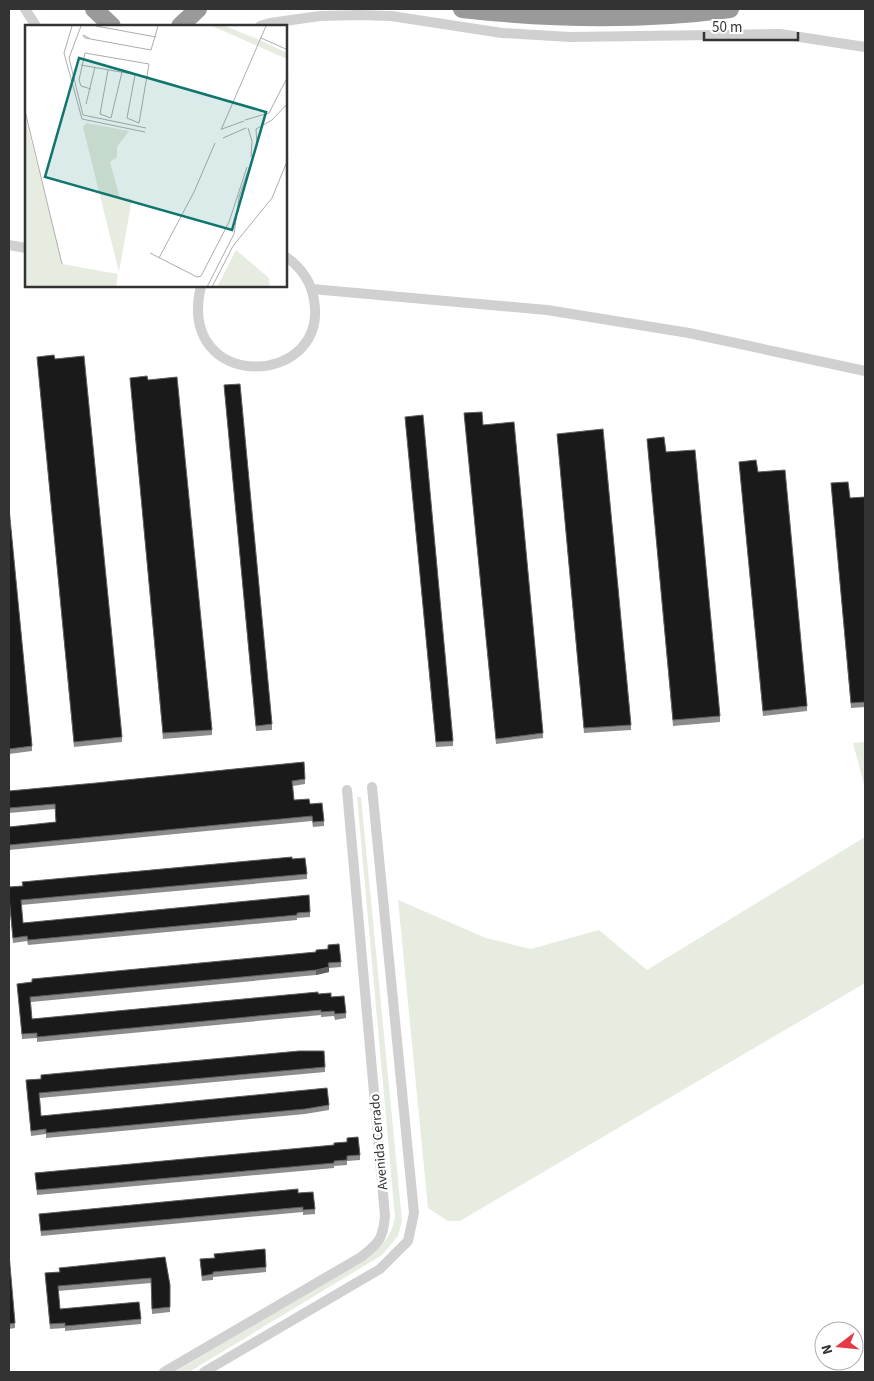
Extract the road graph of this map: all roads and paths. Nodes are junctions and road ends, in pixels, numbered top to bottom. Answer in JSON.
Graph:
{"nodes":[{"id":1,"x":25,"y":9,"type":"edge"},
{"id":2,"x":94,"y":9,"type":"edge"},
{"id":3,"x":198,"y":9,"type":"edge"},
{"id":4,"x":462,"y":9,"type":"edge"},
{"id":5,"x":730,"y":9,"type":"edge"},
{"id":6,"x":35,"y":25,"type":"edge"},
{"id":7,"x":111,"y":25,"type":"edge"},
{"id":8,"x":181,"y":25,"type":"edge"},
{"id":9,"x":263,"y":25,"type":"edge"},
{"id":10,"x":865,"y":47,"type":"edge"},
{"id":11,"x":9,"y":245,"type":"edge"},
{"id":12,"x":25,"y":248,"type":"edge"},
{"id":13,"x":288,"y":259,"type":"edge"},
{"id":14,"x":201,"y":288,"type":"edge"},
{"id":15,"x":312,"y":289,"type":"junction"},
{"id":16,"x":865,"y":371,"type":"edge"},
{"id":17,"x":372,"y":787,"type":"dead end"},
{"id":18,"x":348,"y":790,"type":"dead end"},
{"id":19,"x":164,"y":1372,"type":"edge"},
{"id":20,"x":204,"y":1372,"type":"edge"}],
"edges":[{"from":1,"to":6,"type":"street"},
{"from":2,"to":7,"type":"highway"},
{"from":3,"to":8,"type":"highway"},
{"from":4,"to":5,"type":"highway"},
{"from":9,"to":10,"type":"street"},
{"from":11,"to":12,"type":"street"},
{"from":13,"to":15,"type":"street"},
{"from":14,"to":15,"type":"street"},
{"from":15,"to":16,"type":"street"},
{"from":17,"to":20,"type":"street","name":"Avenida Cerrado"},
{"from":18,"to":19,"type":"street","name":"Avenida Cerrado"}]}
